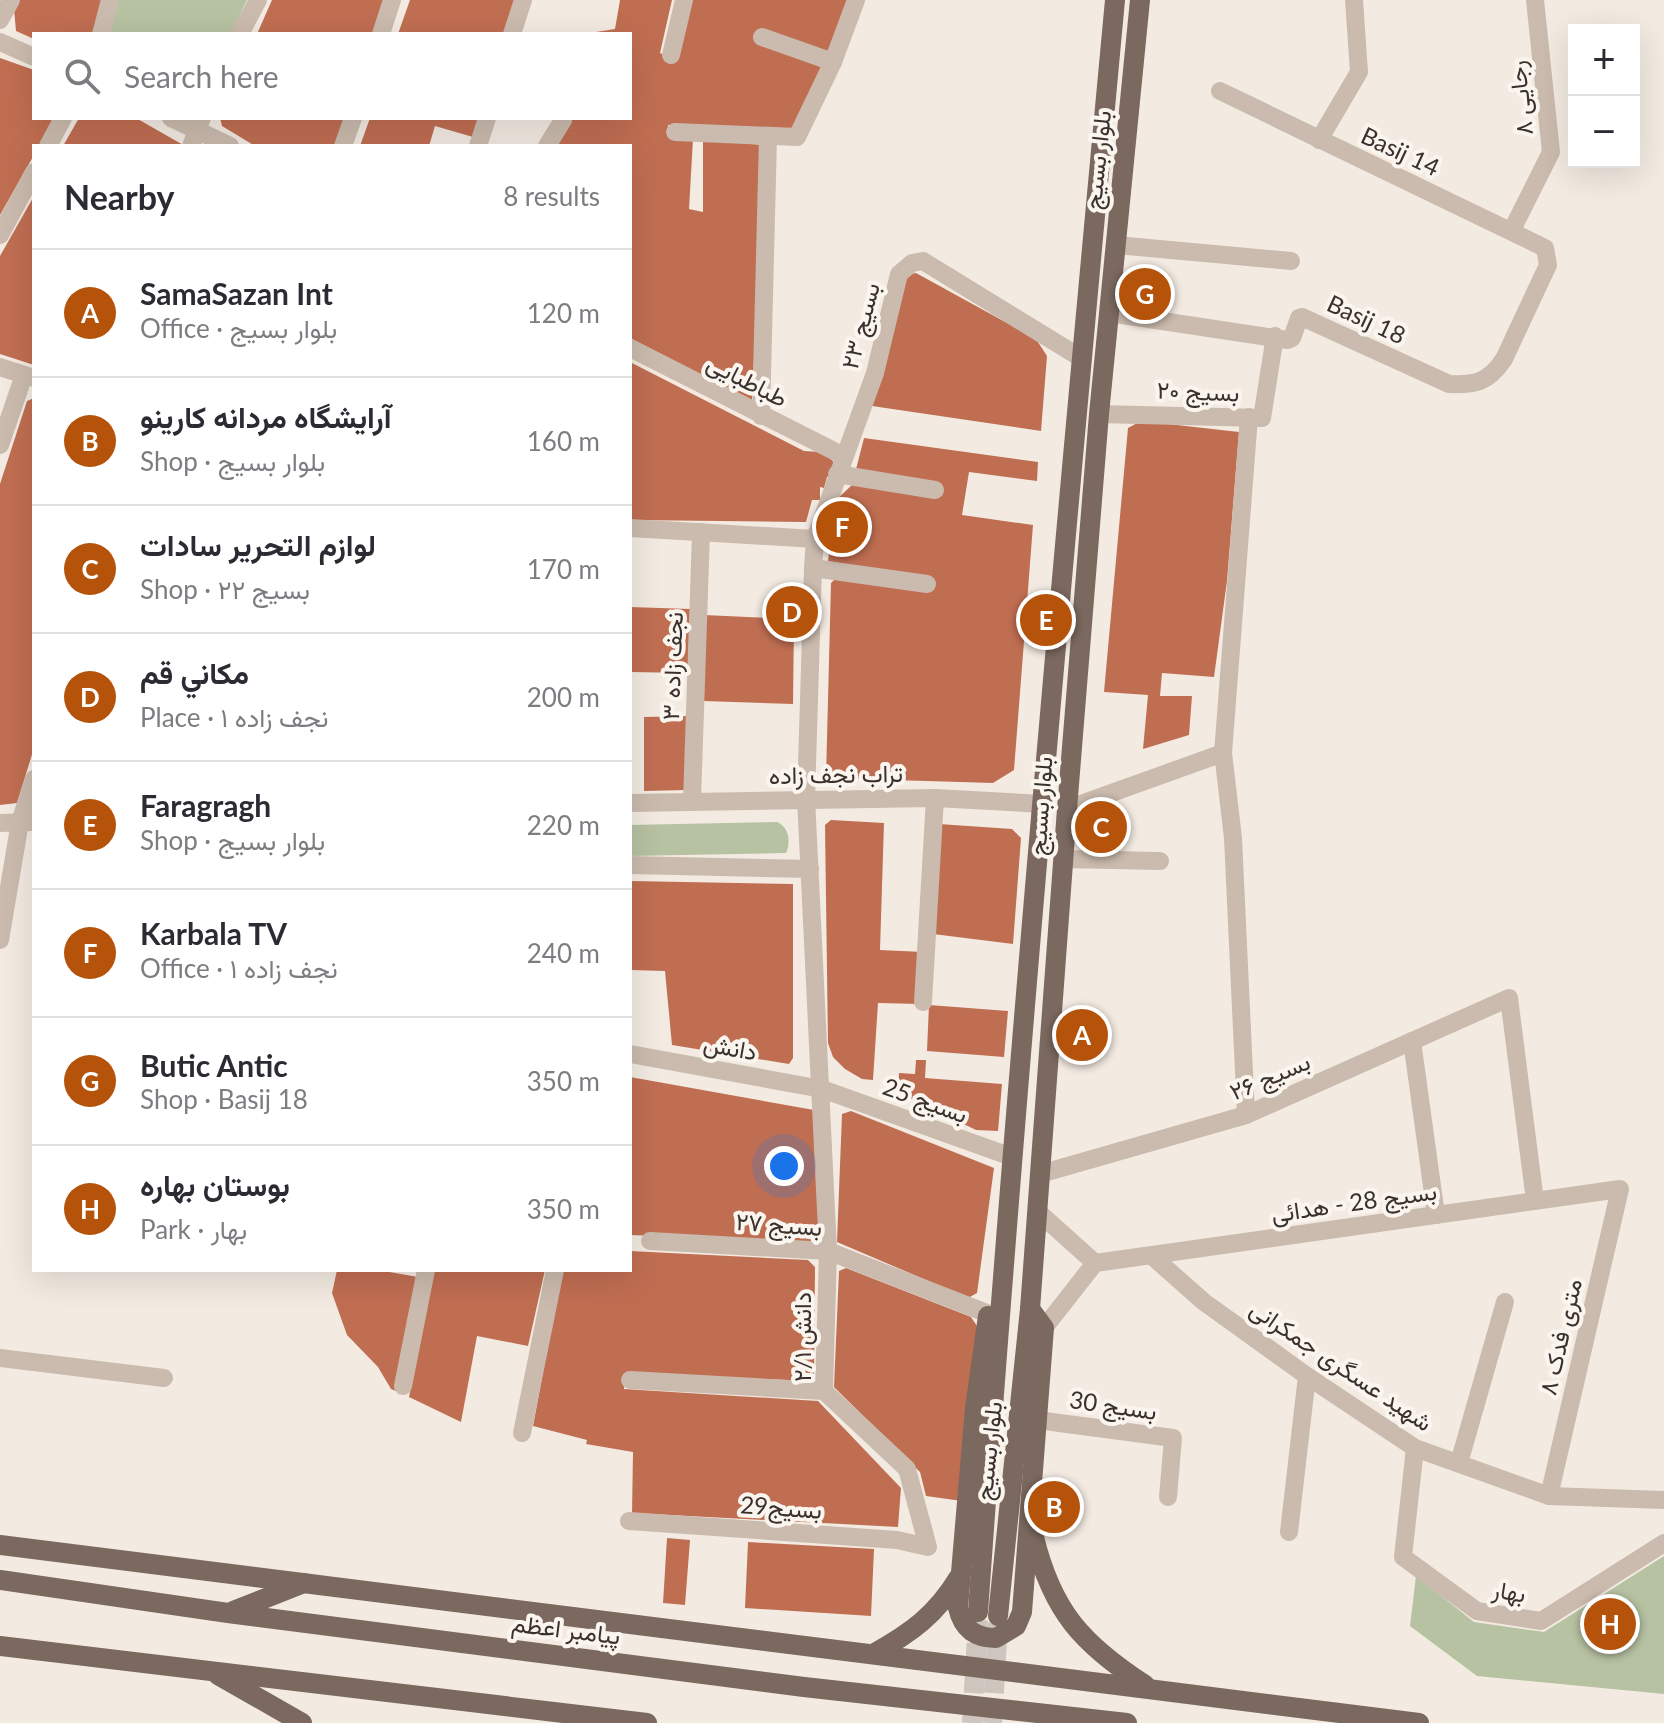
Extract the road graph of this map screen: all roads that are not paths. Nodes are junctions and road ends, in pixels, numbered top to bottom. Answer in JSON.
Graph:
{"nodes":[{"id":1,"x":11,"y":0,"type":"edge"},
{"id":2,"x":110,"y":0,"type":"edge"},
{"id":3,"x":258,"y":0,"type":"edge"},
{"id":4,"x":392,"y":0,"type":"edge"},
{"id":5,"x":523,"y":0,"type":"edge"},
{"id":6,"x":684,"y":0,"type":"edge"},
{"id":7,"x":856,"y":0,"type":"edge"},
{"id":8,"x":1354,"y":0,"type":"edge"},
{"id":9,"x":1535,"y":0,"type":"edge"},
{"id":10,"x":1114,"y":8,"type":"edge"},
{"id":11,"x":1139,"y":10,"type":"edge"},
{"id":12,"x":0,"y":20,"type":"edge"},
{"id":13,"x":102,"y":32,"type":"edge"},
{"id":14,"x":241,"y":32,"type":"edge"},
{"id":15,"x":382,"y":32,"type":"edge"},
{"id":16,"x":513,"y":32,"type":"edge"},
{"id":17,"x":762,"y":37,"type":"dead end"},
{"id":18,"x":0,"y":42,"type":"edge"},
{"id":19,"x":1110,"y":53,"type":"junction"},
{"id":20,"x":1135,"y":54,"type":"junction"},
{"id":21,"x":671,"y":55,"type":"dead end"},
{"id":22,"x":32,"y":56,"type":"edge"},
{"id":23,"x":833,"y":62,"type":"junction"},
{"id":24,"x":1220,"y":91,"type":"dead end"},
{"id":25,"x":62,"y":120,"type":"edge"},
{"id":26,"x":175,"y":120,"type":"edge"},
{"id":27,"x":352,"y":120,"type":"edge"},
{"id":28,"x":486,"y":120,"type":"edge"},
{"id":29,"x":563,"y":120,"type":"dead end"},
{"id":30,"x":197,"y":131,"type":"edge"},
{"id":31,"x":675,"y":132,"type":"dead end"},
{"id":32,"x":768,"y":137,"type":"junction"},
{"id":33,"x":1319,"y":140,"type":"junction"},
{"id":34,"x":49,"y":144,"type":"edge"},
{"id":35,"x":226,"y":144,"type":"edge"},
{"id":36,"x":344,"y":144,"type":"edge"},
{"id":37,"x":479,"y":144,"type":"edge"},
{"id":38,"x":548,"y":144,"type":"edge"},
{"id":39,"x":32,"y":176,"type":"edge"},
{"id":40,"x":1512,"y":230,"type":"junction"},
{"id":41,"x":0,"y":235,"type":"edge"},
{"id":42,"x":1116,"y":245,"type":"junction"},
{"id":43,"x":1291,"y":261,"type":"dead end"},
{"id":44,"x":1548,"y":265,"type":"joint"},
{"id":45,"x":1109,"y":313,"type":"junction"},
{"id":46,"x":1275,"y":336,"type":"junction"},
{"id":47,"x":632,"y":349,"type":"edge"},
{"id":48,"x":1081,"y":358,"type":"junction"},
{"id":49,"x":0,"y":367,"type":"edge"},
{"id":50,"x":29,"y":377,"type":"edge"},
{"id":51,"x":1099,"y":414,"type":"junction"},
{"id":52,"x":761,"y":416,"type":"junction"},
{"id":53,"x":1249,"y":417,"type":"junction"},
{"id":54,"x":0,"y":445,"type":"edge"},
{"id":55,"x":844,"y":456,"type":"junction"},
{"id":56,"x":837,"y":474,"type":"junction"},
{"id":57,"x":935,"y":490,"type":"dead end"},
{"id":58,"x":632,"y":528,"type":"edge"},
{"id":59,"x":701,"y":532,"type":"junction"},
{"id":60,"x":815,"y":539,"type":"junction"},
{"id":61,"x":813,"y":568,"type":"junction"},
{"id":62,"x":927,"y":584,"type":"dead end"},
{"id":63,"x":1223,"y":753,"type":"junction"},
{"id":64,"x":32,"y":791,"type":"edge"},
{"id":65,"x":806,"y":798,"type":"junction"},
{"id":66,"x":935,"y":798,"type":"junction"},
{"id":67,"x":692,"y":801,"type":"junction"},
{"id":68,"x":632,"y":803,"type":"edge"},
{"id":69,"x":1043,"y":804,"type":"junction"},
{"id":70,"x":1067,"y":809,"type":"junction"},
{"id":71,"x":27,"y":822,"type":"edge"},
{"id":72,"x":0,"y":823,"type":"edge"},
{"id":73,"x":1063,"y":859,"type":"junction"},
{"id":74,"x":1160,"y":861,"type":"dead end"},
{"id":75,"x":632,"y":865,"type":"edge"},
{"id":76,"x":810,"y":869,"type":"junction"},
{"id":77,"x":0,"y":940,"type":"edge"},
{"id":78,"x":923,"y":1002,"type":"dead end"},
{"id":79,"x":1412,"y":1041,"type":"junction"},
{"id":80,"x":632,"y":1054,"type":"edge"},
{"id":81,"x":822,"y":1089,"type":"junction"},
{"id":82,"x":1246,"y":1115,"type":"junction"},
{"id":83,"x":1012,"y":1157,"type":"junction"},
{"id":84,"x":1040,"y":1174,"type":"junction"},
{"id":85,"x":1620,"y":1189,"type":"joint"},
{"id":86,"x":1535,"y":1201,"type":"junction"},
{"id":87,"x":1037,"y":1211,"type":"junction"},
{"id":88,"x":1436,"y":1215,"type":"junction"},
{"id":89,"x":650,"y":1241,"type":"dead end"},
{"id":90,"x":828,"y":1251,"type":"junction"},
{"id":91,"x":1152,"y":1256,"type":"junction"},
{"id":92,"x":1095,"y":1263,"type":"junction"},
{"id":93,"x":422,"y":1272,"type":"edge"},
{"id":94,"x":555,"y":1272,"type":"edge"},
{"id":95,"x":1505,"y":1302,"type":"dead end"},
{"id":96,"x":994,"y":1309,"type":"junction"},
{"id":97,"x":1030,"y":1309,"type":"junction"},
{"id":98,"x":1044,"y":1328,"type":"junction"},
{"id":99,"x":0,"y":1358,"type":"edge"},
{"id":100,"x":1307,"y":1376,"type":"junction"},
{"id":101,"x":164,"y":1378,"type":"dead end"},
{"id":102,"x":630,"y":1380,"type":"dead end"},
{"id":103,"x":403,"y":1386,"type":"dead end"},
{"id":104,"x":824,"y":1391,"type":"junction"},
{"id":105,"x":1037,"y":1420,"type":"junction"},
{"id":106,"x":522,"y":1433,"type":"dead end"},
{"id":107,"x":1415,"y":1448,"type":"junction"},
{"id":108,"x":1459,"y":1463,"type":"junction"},
{"id":109,"x":1549,"y":1496,"type":"junction"},
{"id":110,"x":1168,"y":1497,"type":"dead end"},
{"id":111,"x":1664,"y":1500,"type":"edge"},
{"id":112,"x":1029,"y":1519,"type":"junction"},
{"id":113,"x":629,"y":1521,"type":"dead end"},
{"id":114,"x":1289,"y":1532,"type":"dead end"},
{"id":115,"x":1664,"y":1543,"type":"edge"},
{"id":116,"x":0,"y":1545,"type":"edge"},
{"id":117,"x":928,"y":1547,"type":"joint"},
{"id":118,"x":961,"y":1573,"type":"junction"},
{"id":119,"x":0,"y":1580,"type":"edge"},
{"id":120,"x":308,"y":1582,"type":"junction"},
{"id":121,"x":228,"y":1613,"type":"junction"},
{"id":122,"x":0,"y":1646,"type":"edge"},
{"id":123,"x":873,"y":1654,"type":"junction"},
{"id":124,"x":211,"y":1671,"type":"junction"},
{"id":125,"x":1152,"y":1689,"type":"junction"},
{"id":126,"x":302,"y":1723,"type":"edge"},
{"id":127,"x":647,"y":1723,"type":"edge"},
{"id":128,"x":1127,"y":1723,"type":"edge"},
{"id":129,"x":1419,"y":1723,"type":"edge"}],
"edges":[{"from":1,"to":12,"type":"street"},
{"from":2,"to":13,"type":"street"},
{"from":3,"to":14,"type":"street"},
{"from":4,"to":15,"type":"street"},
{"from":5,"to":16,"type":"street"},
{"from":6,"to":21,"type":"street"},
{"from":7,"to":23,"type":"street"},
{"from":8,"to":33,"type":"street"},
{"from":9,"to":40,"type":"street","name":"رجایی ۸"},
{"from":10,"to":11,"type":"main road"},
{"from":10,"to":19,"type":"main road","name":"بلوار بسیج"},
{"from":11,"to":20,"type":"main road","name":"بلوار بسیج"},
{"from":17,"to":23,"type":"street"},
{"from":18,"to":22,"type":"street"},
{"from":19,"to":20,"type":"main road"},
{"from":19,"to":48,"type":"main road","name":"بلوار بسیج"},
{"from":20,"to":42,"type":"main road","name":"بلوار بسیج"},
{"from":23,"to":32,"type":"street"},
{"from":24,"to":33,"type":"street","name":"Basij 14"},
{"from":25,"to":34,"type":"street"},
{"from":26,"to":30,"type":"street"},
{"from":27,"to":36,"type":"street"},
{"from":28,"to":37,"type":"street"},
{"from":29,"to":38,"type":"street"},
{"from":30,"to":35,"type":"street"},
{"from":31,"to":32,"type":"street"},
{"from":32,"to":52,"type":"street"},
{"from":33,"to":40,"type":"street","name":"Basij 14"},
{"from":39,"to":41,"type":"street"},
{"from":40,"to":44,"type":"street","name":"Basij 14"},
{"from":42,"to":43,"type":"street"},
{"from":42,"to":45,"type":"main road","name":"بلوار بسیج"},
{"from":44,"to":46,"type":"street","name":"Basij 18"},
{"from":45,"to":46,"type":"street"},
{"from":45,"to":51,"type":"main road","name":"بلوار بسیج"},
{"from":46,"to":53,"type":"street","name":"بسیج ۲۰"},
{"from":47,"to":52,"type":"street","name":"طباطبایی"},
{"from":48,"to":55,"type":"street","name":"بسیج ۲۳"},
{"from":48,"to":69,"type":"main road","name":"بلوار بسیج"},
{"from":49,"to":50,"type":"street"},
{"from":50,"to":54,"type":"street"},
{"from":51,"to":53,"type":"street","name":"بسیج ۲۰"},
{"from":51,"to":70,"type":"main road","name":"بلوار بسیج"},
{"from":52,"to":55,"type":"street","name":"طباطبایی"},
{"from":53,"to":63,"type":"street"},
{"from":55,"to":56,"type":"street","name":"دانش ۲/۱"},
{"from":56,"to":57,"type":"street"},
{"from":56,"to":60,"type":"street","name":"دانش ۲/۱"},
{"from":58,"to":59,"type":"street"},
{"from":59,"to":60,"type":"street"},
{"from":59,"to":67,"type":"street","name":"نجف زاده ۳"},
{"from":60,"to":61,"type":"street","name":"دانش ۲/۱"},
{"from":61,"to":62,"type":"street"},
{"from":61,"to":65,"type":"street","name":"دانش ۲/۱"},
{"from":63,"to":70,"type":"street"},
{"from":63,"to":82,"type":"street"},
{"from":64,"to":71,"type":"street"},
{"from":65,"to":66,"type":"street","name":"تراب نجف زاده"},
{"from":65,"to":67,"type":"street","name":"تراب نجف زاده"},
{"from":65,"to":76,"type":"street","name":"دانش ۲/۱"},
{"from":66,"to":69,"type":"street","name":"تراب نجف زاده"},
{"from":66,"to":78,"type":"street"},
{"from":67,"to":68,"type":"street","name":"تراب نجف زاده"},
{"from":69,"to":83,"type":"main road","name":"بلوار بسیج"},
{"from":70,"to":73,"type":"main road","name":"بلوار بسیج"},
{"from":71,"to":72,"type":"street"},
{"from":71,"to":77,"type":"street"},
{"from":73,"to":74,"type":"street"},
{"from":73,"to":84,"type":"main road","name":"بلوار بسیج"},
{"from":75,"to":76,"type":"street"},
{"from":76,"to":81,"type":"street","name":"دانش ۲/۱"},
{"from":79,"to":82,"type":"street","name":"بسیج ۲۶"},
{"from":79,"to":86,"type":"street","name":"بسیج ۲۶"},
{"from":79,"to":88,"type":"street"},
{"from":80,"to":81,"type":"street","name":"دانش"},
{"from":81,"to":83,"type":"street","name":"بسیج 25"},
{"from":81,"to":90,"type":"street","name":"دانش ۲/۱"},
{"from":82,"to":84,"type":"street","name":"بسیج ۲۶"},
{"from":83,"to":96,"type":"main road","name":"بلوار بسیج"},
{"from":84,"to":87,"type":"main road","name":"بلوار بسیج"},
{"from":85,"to":86,"type":"street","name":"بسیج 28 - هدائی"},
{"from":85,"to":109,"type":"street","name":"۸ متری فدک"},
{"from":86,"to":88,"type":"street","name":"بسیج 28 - هدائی"},
{"from":87,"to":92,"type":"street"},
{"from":87,"to":97,"type":"main road","name":"بلوار بسیج"},
{"from":88,"to":91,"type":"street","name":"بسیج 28 - هدائی"},
{"from":89,"to":90,"type":"street","name":"بسیج ۲۷"},
{"from":90,"to":96,"type":"street","name":"بسیج ۲۷"},
{"from":90,"to":104,"type":"street","name":"دانش ۲/۱"},
{"from":91,"to":92,"type":"street","name":"بسیج 28 - هدائی"},
{"from":91,"to":100,"type":"street","name":"شهید عسگری جمکرانی"},
{"from":92,"to":98,"type":"street"},
{"from":93,"to":103,"type":"street"},
{"from":94,"to":106,"type":"street"},
{"from":95,"to":108,"type":"street"},
{"from":96,"to":97,"type":"main road","name":"بلوار بسیج"},
{"from":96,"to":118,"type":"main road"},
{"from":97,"to":98,"type":"main road"},
{"from":98,"to":105,"type":"main road"},
{"from":99,"to":101,"type":"street"},
{"from":100,"to":107,"type":"street","name":"شهید عسگری جمکرانی"},
{"from":100,"to":114,"type":"street"},
{"from":102,"to":104,"type":"street"},
{"from":104,"to":117,"type":"street","name":"دانش ۲/۱"},
{"from":105,"to":110,"type":"street","name":"بسیج 30"},
{"from":105,"to":112,"type":"main road"},
{"from":107,"to":108,"type":"street","name":"شهید عسگری جمکرانی"},
{"from":107,"to":115,"type":"street","name":"بهار"},
{"from":108,"to":109,"type":"street","name":"شهید عسگری جمکرانی"},
{"from":109,"to":111,"type":"street","name":"شهید عسگری جمکرانی"},
{"from":112,"to":118,"type":"main road"},
{"from":112,"to":125,"type":"main road"},
{"from":113,"to":117,"type":"street","name":"بسیج29"},
{"from":116,"to":120,"type":"main road"},
{"from":118,"to":123,"type":"main road"},
{"from":119,"to":121,"type":"main road","name":"پیامبر اعظم"},
{"from":120,"to":121,"type":"main road"},
{"from":120,"to":123,"type":"main road"},
{"from":121,"to":128,"type":"main road","name":"پیامبر اعظم"},
{"from":122,"to":124,"type":"main road"},
{"from":123,"to":125,"type":"main road"},
{"from":124,"to":126,"type":"main road"},
{"from":124,"to":127,"type":"main road"},
{"from":125,"to":129,"type":"main road"}]}
